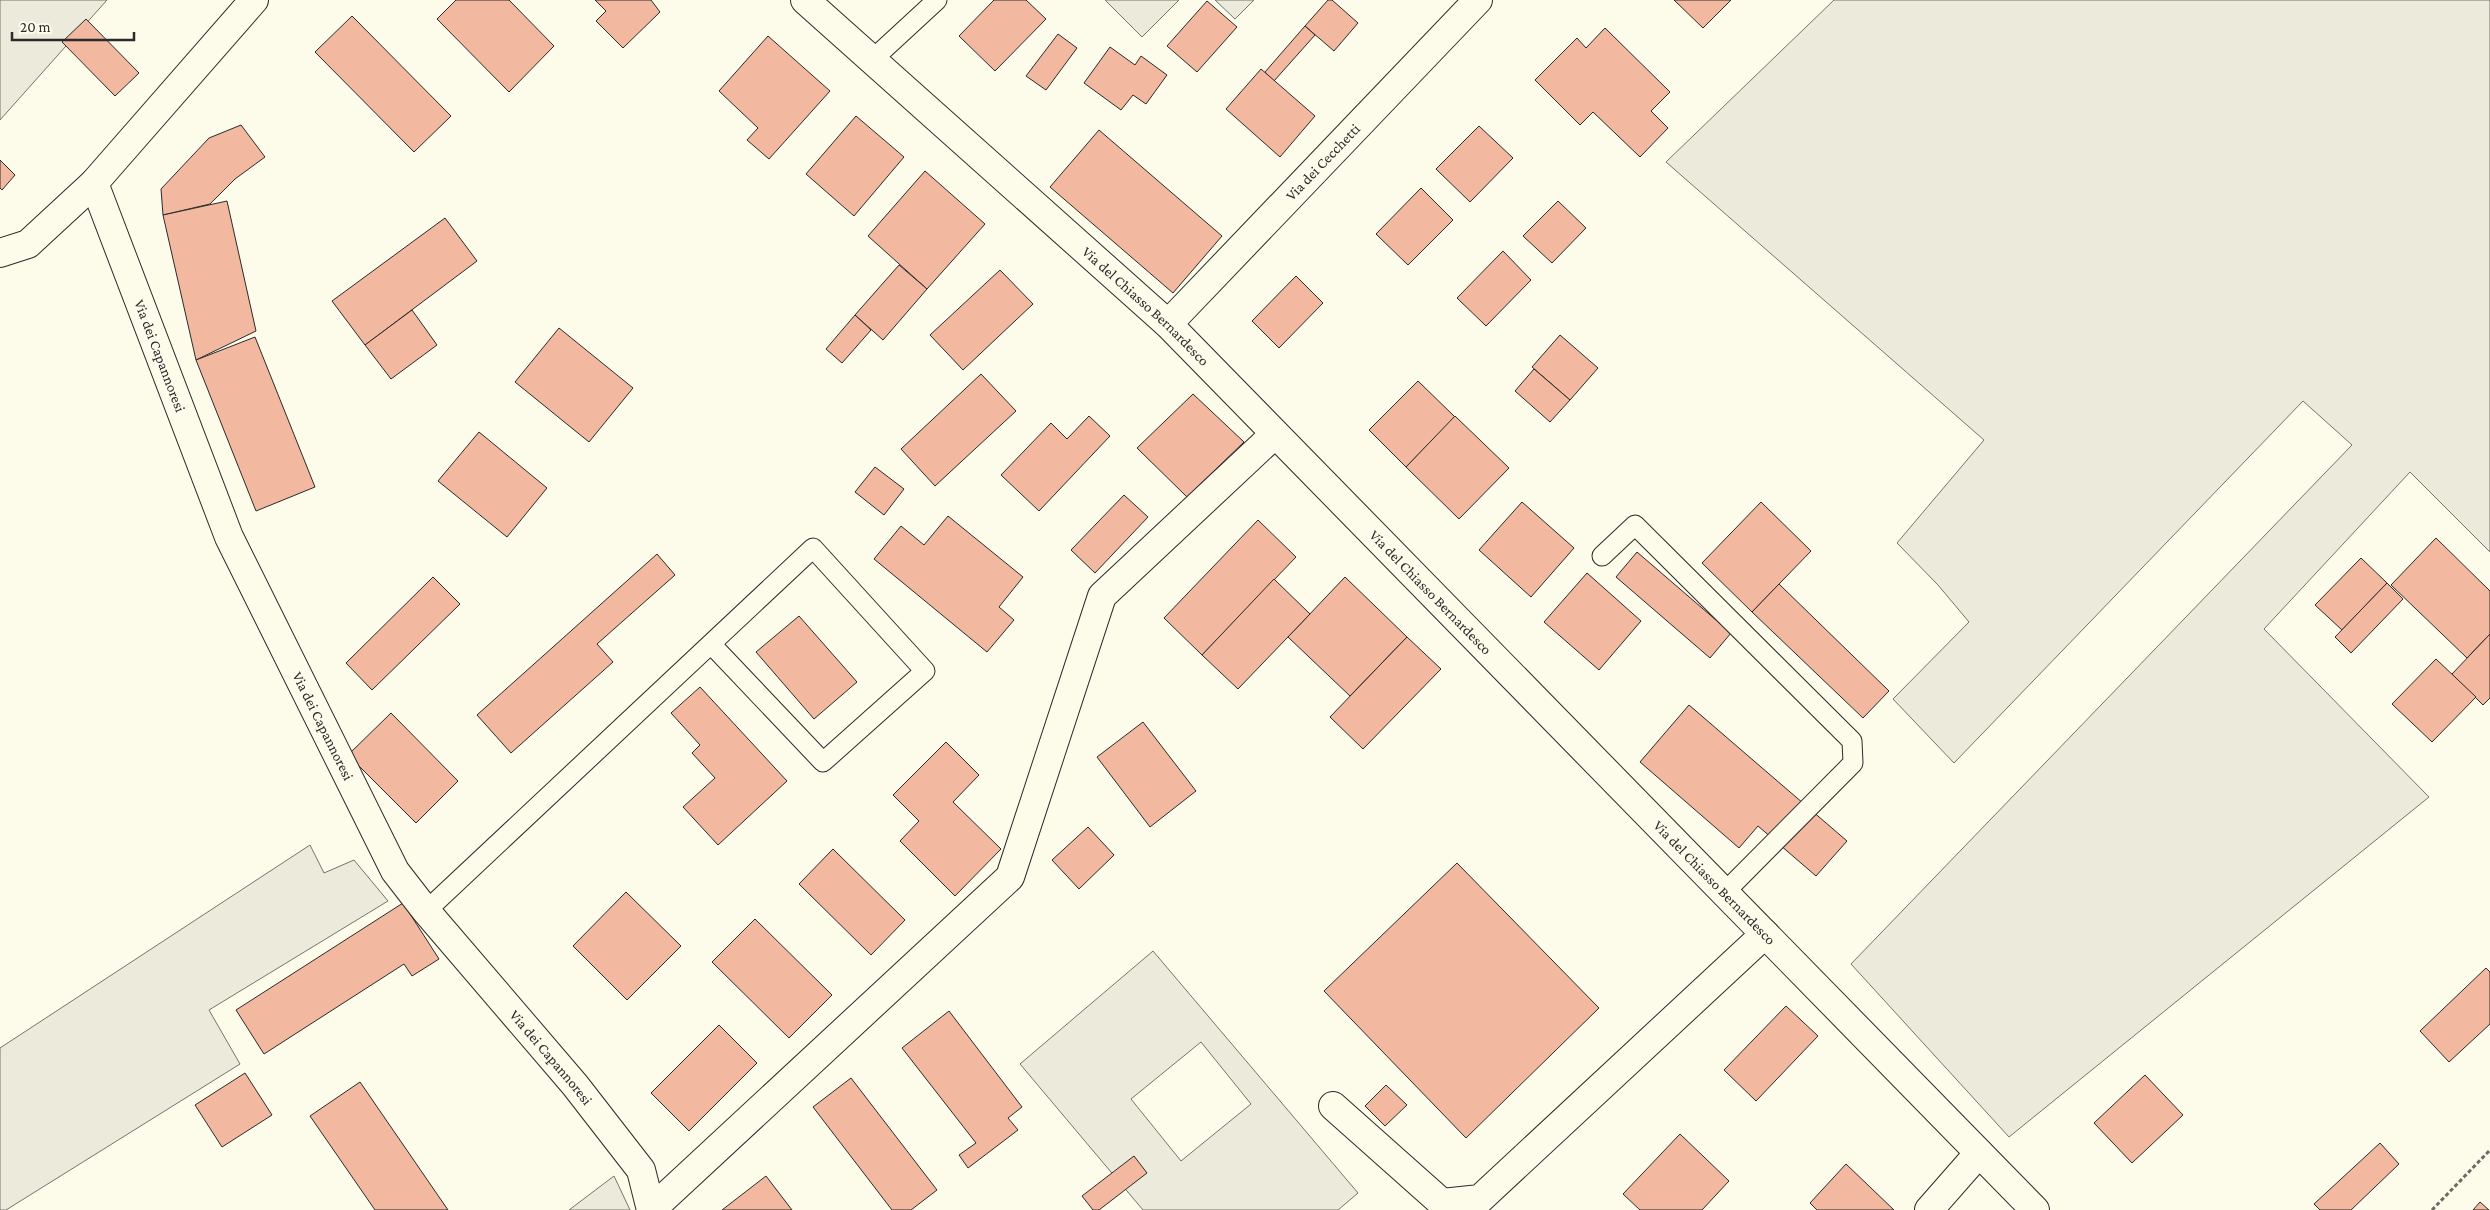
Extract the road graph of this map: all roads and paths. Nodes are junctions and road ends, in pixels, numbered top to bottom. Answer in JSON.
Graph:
{"nodes":[{"id":1,"x":254,"y":0,"type":"edge"},
{"id":2,"x":805,"y":0,"type":"edge"},
{"id":3,"x":937,"y":0,"type":"edge"},
{"id":4,"x":1478,"y":0,"type":"edge"},
{"id":5,"x":872,"y":60,"type":"junction"},
{"id":6,"x":94,"y":183,"type":"junction"},
{"id":7,"x":0,"y":253,"type":"edge"},
{"id":8,"x":1168,"y":324,"type":"junction"},
{"id":9,"x":1275,"y":434,"type":"junction"},
{"id":10,"x":1602,"y":556,"type":"dead end"},
{"id":11,"x":711,"y":644,"type":"junction"},
{"id":12,"x":1725,"y":892,"type":"junction"},
{"id":13,"x":426,"y":911,"type":"junction"},
{"id":14,"x":1766,"y":934,"type":"junction"},
{"id":15,"x":1333,"y":1106,"type":"dead end"},
{"id":16,"x":2490,"y":1150,"type":"edge"},
{"id":17,"x":1979,"y":1153,"type":"junction"},
{"id":18,"x":651,"y":1210,"type":"edge"},
{"id":19,"x":1929,"y":1210,"type":"edge"},
{"id":20,"x":2035,"y":1210,"type":"edge"},
{"id":21,"x":2432,"y":1210,"type":"edge"}],
"edges":[{"from":1,"to":6,"type":"street"},
{"from":2,"to":5,"type":"street","name":"Via del Chiasso Bernardesco"},
{"from":3,"to":5,"type":"lane"},
{"from":4,"to":8,"type":"street","name":"Via dei Cecchetti"},
{"from":5,"to":8,"type":"street","name":"Via del Chiasso Bernardesco"},
{"from":6,"to":7,"type":"street"},
{"from":6,"to":13,"type":"street","name":"Via dei Capannoresi"},
{"from":8,"to":9,"type":"street","name":"Via del Chiasso Bernardesco"},
{"from":9,"to":12,"type":"street","name":"Via del Chiasso Bernardesco"},
{"from":9,"to":18,"type":"street"},
{"from":10,"to":12,"type":"lane"},
{"from":11,"to":11,"type":"lane"},
{"from":11,"to":13,"type":"lane"},
{"from":12,"to":14,"type":"street","name":"Via del Chiasso Bernardesco"},
{"from":13,"to":18,"type":"street","name":"Via dei Capannoresi"},
{"from":14,"to":15,"type":"street"},
{"from":14,"to":17,"type":"street","name":"Via del Chiasso Bernardesco"},
{"from":16,"to":21,"type":"path"},
{"from":17,"to":19,"type":"street"},
{"from":17,"to":20,"type":"street","name":"Via del Chiasso Bernardesco"}]}
